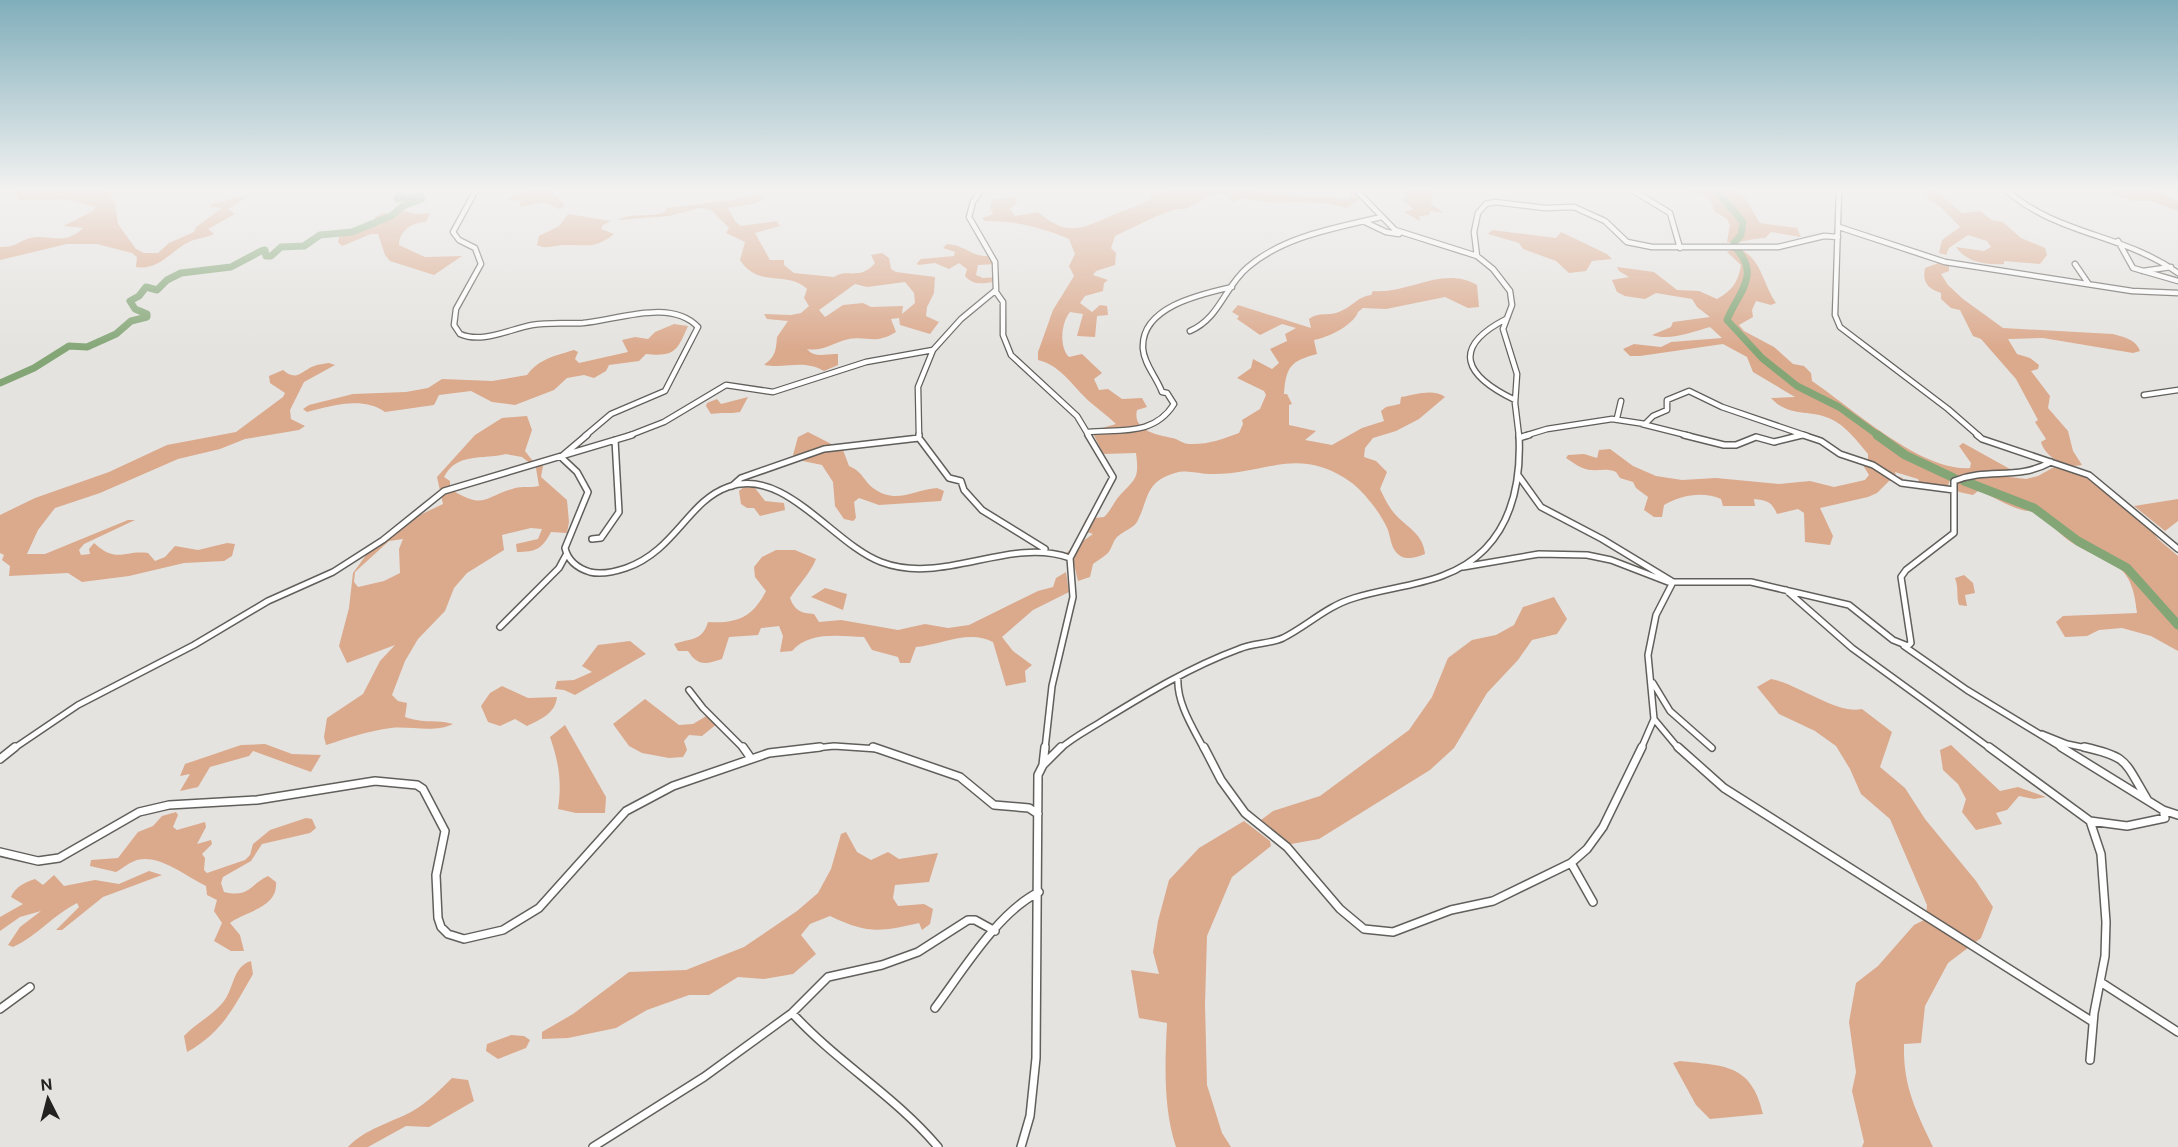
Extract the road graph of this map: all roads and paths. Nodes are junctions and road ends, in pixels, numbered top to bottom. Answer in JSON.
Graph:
{"nodes":[{"id":1,"x":466,"y":244,"type":"edge"},
{"id":2,"x":984,"y":244,"type":"edge"},
{"id":3,"x":1287,"y":244,"type":"edge"},
{"id":4,"x":1440,"y":244,"type":"edge"},
{"id":5,"x":1475,"y":244,"type":"edge"},
{"id":6,"x":1637,"y":244,"type":"edge"},
{"id":7,"x":1679,"y":244,"type":"edge"},
{"id":8,"x":1793,"y":244,"type":"edge"},
{"id":9,"x":1838,"y":244,"type":"edge"},
{"id":10,"x":1889,"y":244,"type":"edge"},
{"id":11,"x":2119,"y":244,"type":"edge"},
{"id":12,"x":2126,"y":244,"type":"edge"},
{"id":13,"x":1680,"y":248,"type":"junction"},
{"id":14,"x":1477,"y":256,"type":"junction"},
{"id":15,"x":2075,"y":264,"type":"dead end"},
{"id":16,"x":2171,"y":267,"type":"junction"},
{"id":17,"x":2140,"y":271,"type":"junction"},
{"id":18,"x":2177,"y":271,"type":"edge"},
{"id":19,"x":2178,"y":281,"type":"edge"},
{"id":20,"x":2088,"y":283,"type":"junction"},
{"id":21,"x":1232,"y":287,"type":"junction"},
{"id":22,"x":996,"y":292,"type":"junction"},
{"id":23,"x":2178,"y":293,"type":"edge"},
{"id":24,"x":1506,"y":319,"type":"junction"},
{"id":25,"x":1191,"y":330,"type":"dead end"},
{"id":26,"x":933,"y":350,"type":"junction"},
{"id":27,"x":2178,"y":390,"type":"edge"},
{"id":28,"x":2144,"y":395,"type":"dead end"},
{"id":29,"x":1515,"y":400,"type":"junction"},
{"id":30,"x":1621,"y":401,"type":"dead end"},
{"id":31,"x":1617,"y":418,"type":"junction"},
{"id":32,"x":1641,"y":424,"type":"junction"},
{"id":33,"x":1088,"y":432,"type":"junction"},
{"id":34,"x":1806,"y":435,"type":"junction"},
{"id":35,"x":919,"y":438,"type":"junction"},
{"id":36,"x":1519,"y":438,"type":"junction"},
{"id":37,"x":615,"y":440,"type":"junction"},
{"id":38,"x":561,"y":457,"type":"junction"},
{"id":39,"x":2051,"y":462,"type":"junction"},
{"id":40,"x":1518,"y":474,"type":"junction"},
{"id":41,"x":732,"y":486,"type":"junction"},
{"id":42,"x":1954,"y":490,"type":"junction"},
{"id":43,"x":592,"y":539,"type":"dead end"},
{"id":44,"x":1045,"y":549,"type":"junction"},
{"id":45,"x":2178,"y":549,"type":"edge"},
{"id":46,"x":566,"y":555,"type":"junction"},
{"id":47,"x":1070,"y":558,"type":"junction"},
{"id":48,"x":1462,"y":567,"type":"junction"},
{"id":49,"x":1673,"y":582,"type":"junction"},
{"id":50,"x":1784,"y":588,"type":"junction"},
{"id":51,"x":500,"y":627,"type":"dead end"},
{"id":52,"x":1903,"y":646,"type":"junction"},
{"id":53,"x":1178,"y":676,"type":"junction"},
{"id":54,"x":1650,"y":680,"type":"junction"},
{"id":55,"x":689,"y":690,"type":"dead end"},
{"id":56,"x":1654,"y":718,"type":"junction"},
{"id":57,"x":2030,"y":729,"type":"junction"},
{"id":58,"x":1712,"y":748,"type":"dead end"},
{"id":59,"x":750,"y":757,"type":"junction"},
{"id":60,"x":0,"y":759,"type":"edge"},
{"id":61,"x":1042,"y":765,"type":"junction"},
{"id":62,"x":2149,"y":801,"type":"junction"},
{"id":63,"x":2163,"y":810,"type":"junction"},
{"id":64,"x":1038,"y":814,"type":"junction"},
{"id":65,"x":2178,"y":814,"type":"edge"},
{"id":66,"x":2090,"y":821,"type":"junction"},
{"id":67,"x":0,"y":852,"type":"edge"},
{"id":68,"x":1571,"y":863,"type":"junction"},
{"id":69,"x":1039,"y":892,"type":"junction"},
{"id":70,"x":1593,"y":902,"type":"dead end"},
{"id":71,"x":995,"y":931,"type":"junction"},
{"id":72,"x":2102,"y":983,"type":"junction"},
{"id":73,"x":30,"y":987,"type":"dead end"},
{"id":74,"x":935,"y":1008,"type":"dead end"},
{"id":75,"x":0,"y":1009,"type":"edge"},
{"id":76,"x":792,"y":1013,"type":"junction"},
{"id":77,"x":2093,"y":1022,"type":"junction"},
{"id":78,"x":2178,"y":1032,"type":"edge"},
{"id":79,"x":2090,"y":1060,"type":"dead end"},
{"id":80,"x":593,"y":1147,"type":"edge"},
{"id":81,"x":938,"y":1147,"type":"edge"},
{"id":82,"x":1021,"y":1147,"type":"edge"}],
"edges":[{"from":1,"to":38,"type":"street"},
{"from":2,"to":22,"type":"street"},
{"from":3,"to":21,"type":"street"},
{"from":4,"to":14,"type":"street"},
{"from":5,"to":14,"type":"street"},
{"from":6,"to":13,"type":"street"},
{"from":7,"to":13,"type":"street"},
{"from":8,"to":13,"type":"street"},
{"from":9,"to":39,"type":"street"},
{"from":10,"to":20,"type":"street"},
{"from":11,"to":17,"type":"street"},
{"from":12,"to":16,"type":"street"},
{"from":14,"to":24,"type":"street"},
{"from":15,"to":20,"type":"street"},
{"from":16,"to":17,"type":"street"},
{"from":16,"to":18,"type":"street"},
{"from":17,"to":19,"type":"street"},
{"from":20,"to":23,"type":"street"},
{"from":21,"to":25,"type":"street"},
{"from":21,"to":33,"type":"street"},
{"from":22,"to":26,"type":"street"},
{"from":22,"to":33,"type":"street"},
{"from":24,"to":29,"type":"street"},
{"from":24,"to":29,"type":"street"},
{"from":26,"to":35,"type":"street"},
{"from":26,"to":37,"type":"street"},
{"from":27,"to":28,"type":"street"},
{"from":29,"to":36,"type":"street"},
{"from":30,"to":31,"type":"street"},
{"from":31,"to":32,"type":"street"},
{"from":31,"to":36,"type":"street"},
{"from":32,"to":34,"type":"street"},
{"from":32,"to":34,"type":"street"},
{"from":33,"to":47,"type":"street"},
{"from":34,"to":42,"type":"street"},
{"from":35,"to":41,"type":"street"},
{"from":35,"to":44,"type":"street"},
{"from":36,"to":40,"type":"street"},
{"from":37,"to":38,"type":"street"},
{"from":37,"to":43,"type":"street"},
{"from":38,"to":46,"type":"street"},
{"from":38,"to":60,"type":"street"},
{"from":39,"to":42,"type":"street"},
{"from":39,"to":45,"type":"street"},
{"from":40,"to":48,"type":"street"},
{"from":40,"to":49,"type":"street"},
{"from":41,"to":44,"type":"street"},
{"from":41,"to":46,"type":"street"},
{"from":42,"to":52,"type":"street"},
{"from":44,"to":47,"type":"street"},
{"from":46,"to":51,"type":"street"},
{"from":47,"to":61,"type":"street"},
{"from":48,"to":49,"type":"street"},
{"from":48,"to":53,"type":"street"},
{"from":49,"to":50,"type":"street"},
{"from":49,"to":54,"type":"street"},
{"from":50,"to":52,"type":"street"},
{"from":50,"to":66,"type":"street"},
{"from":52,"to":57,"type":"street"},
{"from":53,"to":61,"type":"street"},
{"from":53,"to":68,"type":"street"},
{"from":54,"to":56,"type":"street"},
{"from":54,"to":58,"type":"street"},
{"from":55,"to":59,"type":"street"},
{"from":56,"to":68,"type":"street"},
{"from":56,"to":77,"type":"street"},
{"from":57,"to":62,"type":"street"},
{"from":57,"to":62,"type":"street"},
{"from":59,"to":64,"type":"street"},
{"from":59,"to":67,"type":"street"},
{"from":61,"to":64,"type":"street"},
{"from":62,"to":63,"type":"street"},
{"from":63,"to":65,"type":"street"},
{"from":63,"to":66,"type":"street"},
{"from":64,"to":69,"type":"street"},
{"from":66,"to":72,"type":"street"},
{"from":68,"to":70,"type":"street"},
{"from":69,"to":71,"type":"street"},
{"from":69,"to":82,"type":"street"},
{"from":71,"to":74,"type":"street"},
{"from":71,"to":76,"type":"street"},
{"from":72,"to":77,"type":"street"},
{"from":72,"to":78,"type":"street"},
{"from":73,"to":75,"type":"street"},
{"from":76,"to":80,"type":"street"},
{"from":76,"to":81,"type":"street"},
{"from":77,"to":79,"type":"street"}]}
